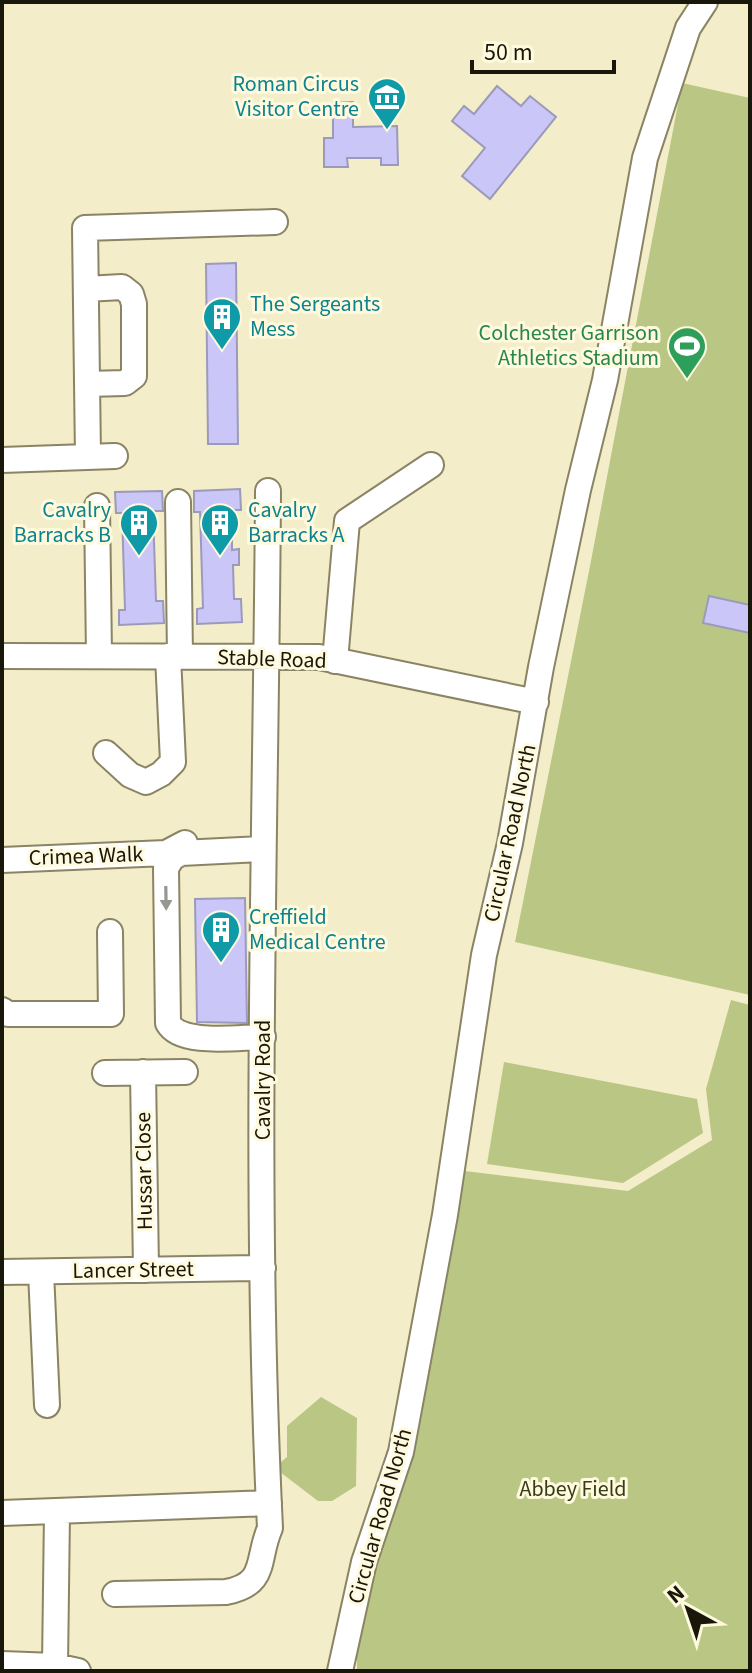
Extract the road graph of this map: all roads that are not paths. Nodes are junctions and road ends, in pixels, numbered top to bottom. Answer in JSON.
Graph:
{"nodes":[{"id":1,"x":705,"y":2,"type":"edge"},
{"id":2,"x":275,"y":222,"type":"dead end"},
{"id":3,"x":86,"y":289,"type":"junction"},
{"id":4,"x":87,"y":384,"type":"junction"},
{"id":5,"x":115,"y":456,"type":"dead end"},
{"id":6,"x":88,"y":457,"type":"junction"},
{"id":7,"x":2,"y":460,"type":"edge"},
{"id":8,"x":431,"y":465,"type":"dead end"},
{"id":9,"x":268,"y":491,"type":"dead end"},
{"id":10,"x":178,"y":502,"type":"dead end"},
{"id":11,"x":97,"y":506,"type":"dead end"},
{"id":12,"x":99,"y":655,"type":"junction"},
{"id":13,"x":2,"y":656,"type":"edge"},
{"id":14,"x":174,"y":656,"type":"junction"},
{"id":15,"x":267,"y":657,"type":"junction"},
{"id":16,"x":335,"y":661,"type":"junction"},
{"id":17,"x":536,"y":702,"type":"junction"},
{"id":18,"x":106,"y":753,"type":"dead end"},
{"id":19,"x":263,"y":845,"type":"junction"},
{"id":20,"x":2,"y":860,"type":"edge"},
{"id":21,"x":110,"y":932,"type":"dead end"},
{"id":22,"x":2,"y":1010,"type":"edge"},
{"id":23,"x":263,"y":1037,"type":"junction"},
{"id":24,"x":143,"y":1072,"type":"junction"},
{"id":25,"x":185,"y":1072,"type":"dead end"},
{"id":26,"x":105,"y":1073,"type":"dead end"},
{"id":27,"x":263,"y":1268,"type":"junction"},
{"id":28,"x":146,"y":1270,"type":"junction"},
{"id":29,"x":2,"y":1272,"type":"edge"},
{"id":30,"x":41,"y":1272,"type":"junction"},
{"id":31,"x":47,"y":1405,"type":"dead end"},
{"id":32,"x":269,"y":1503,"type":"junction"},
{"id":33,"x":2,"y":1513,"type":"edge"},
{"id":34,"x":57,"y":1513,"type":"junction"},
{"id":35,"x":115,"y":1594,"type":"dead end"},
{"id":36,"x":2,"y":1664,"type":"edge"},
{"id":37,"x":66,"y":1669,"type":"edge"},
{"id":38,"x":340,"y":1671,"type":"edge"}],
"edges":[{"from":1,"to":17,"type":"street","name":"Circular Road North"},
{"from":2,"to":3,"type":"street"},
{"from":3,"to":4,"type":"street"},
{"from":3,"to":4,"type":"street"},
{"from":4,"to":6,"type":"street"},
{"from":5,"to":6,"type":"street"},
{"from":6,"to":7,"type":"street"},
{"from":8,"to":16,"type":"street"},
{"from":9,"to":15,"type":"street","name":"Cavalry Road"},
{"from":10,"to":14,"type":"street"},
{"from":11,"to":12,"type":"street"},
{"from":12,"to":13,"type":"street","name":"Stable Road"},
{"from":12,"to":14,"type":"street","name":"Stable Road"},
{"from":14,"to":15,"type":"street","name":"Stable Road"},
{"from":14,"to":18,"type":"street"},
{"from":15,"to":16,"type":"street","name":"Stable Road"},
{"from":15,"to":19,"type":"street","name":"Cavalry Road"},
{"from":16,"to":17,"type":"street","name":"Stable Road"},
{"from":17,"to":38,"type":"street","name":"Circular Road North"},
{"from":19,"to":20,"type":"street","name":"Crimea Walk"},
{"from":19,"to":23,"type":"street","name":"Cavalry Road"},
{"from":19,"to":23,"type":"street","one_way":true},
{"from":21,"to":22,"type":"street"},
{"from":23,"to":27,"type":"street","name":"Cavalry Road"},
{"from":24,"to":25,"type":"street"},
{"from":24,"to":26,"type":"street"},
{"from":24,"to":28,"type":"street","name":"Hussar Close"},
{"from":27,"to":28,"type":"street","name":"Lancer Street"},
{"from":27,"to":32,"type":"street","name":"Cavalry Road"},
{"from":28,"to":30,"type":"street","name":"Lancer Street"},
{"from":29,"to":30,"type":"street","name":"Lancer Street"},
{"from":30,"to":31,"type":"street"},
{"from":32,"to":34,"type":"street"},
{"from":32,"to":35,"type":"street","name":"Cavalry Road"},
{"from":33,"to":34,"type":"street"},
{"from":34,"to":37,"type":"street"},
{"from":36,"to":37,"type":"street"}]}
